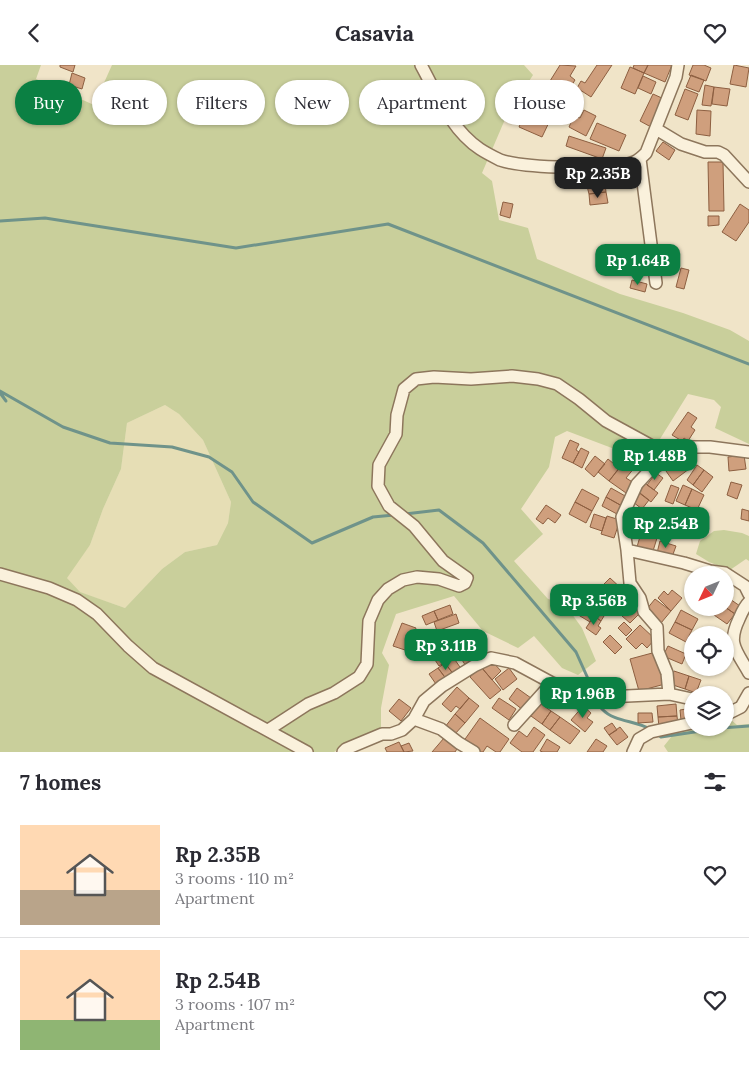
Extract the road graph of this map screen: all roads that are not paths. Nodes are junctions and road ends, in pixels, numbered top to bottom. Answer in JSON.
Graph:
{"nodes":[{"id":1,"x":421,"y":65,"type":"edge"},
{"id":2,"x":678,"y":65,"type":"edge"},
{"id":3,"x":656,"y":129,"type":"junction"},
{"id":4,"x":640,"y":159,"type":"junction"},
{"id":5,"x":749,"y":182,"type":"edge"},
{"id":6,"x":656,"y":283,"type":"dead end"},
{"id":7,"x":691,"y":447,"type":"junction"},
{"id":8,"x":749,"y":452,"type":"edge"},
{"id":9,"x":627,"y":550,"type":"junction"},
{"id":10,"x":0,"y":574,"type":"edge"},
{"id":11,"x":749,"y":594,"type":"edge"},
{"id":12,"x":749,"y":602,"type":"edge"},
{"id":13,"x":749,"y":673,"type":"edge"},
{"id":14,"x":552,"y":683,"type":"junction"},
{"id":15,"x":749,"y":693,"type":"edge"},
{"id":16,"x":669,"y":694,"type":"junction"},
{"id":17,"x":684,"y":697,"type":"edge"},
{"id":18,"x":734,"y":706,"type":"edge"},
{"id":19,"x":741,"y":707,"type":"junction"},
{"id":20,"x":734,"y":710,"type":"edge"},
{"id":21,"x":414,"y":719,"type":"junction"},
{"id":22,"x":514,"y":725,"type":"dead end"},
{"id":23,"x":684,"y":725,"type":"edge"},
{"id":24,"x":268,"y":730,"type":"junction"},
{"id":25,"x":307,"y":752,"type":"edge"},
{"id":26,"x":342,"y":752,"type":"edge"},
{"id":27,"x":474,"y":752,"type":"edge"},
{"id":28,"x":633,"y":752,"type":"edge"}],
"edges":[{"from":1,"to":4,"type":"street"},
{"from":2,"to":3,"type":"street"},
{"from":3,"to":4,"type":"street"},
{"from":3,"to":5,"type":"street"},
{"from":4,"to":6,"type":"street"},
{"from":7,"to":8,"type":"street"},
{"from":7,"to":9,"type":"street"},
{"from":7,"to":24,"type":"street"},
{"from":9,"to":11,"type":"street"},
{"from":9,"to":16,"type":"street"},
{"from":10,"to":24,"type":"street"},
{"from":12,"to":13,"type":"street"},
{"from":14,"to":16,"type":"street"},
{"from":14,"to":21,"type":"street"},
{"from":14,"to":22,"type":"street"},
{"from":15,"to":19,"type":"street"},
{"from":16,"to":17,"type":"street"},
{"from":18,"to":19,"type":"street"},
{"from":19,"to":20,"type":"street"},
{"from":21,"to":26,"type":"street"},
{"from":21,"to":27,"type":"street"},
{"from":23,"to":28,"type":"street"},
{"from":24,"to":25,"type":"street"}]}
